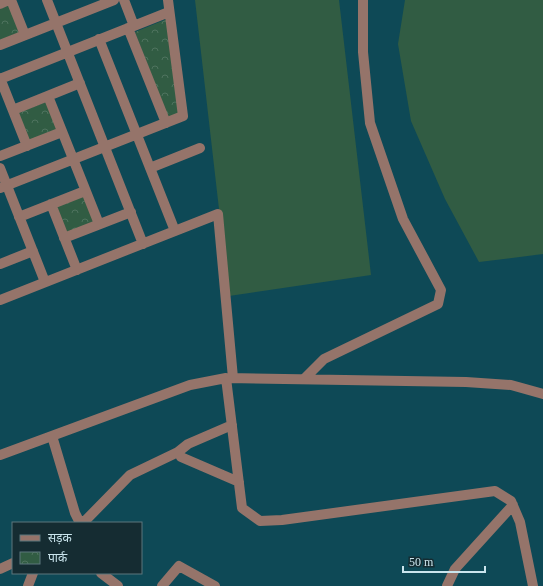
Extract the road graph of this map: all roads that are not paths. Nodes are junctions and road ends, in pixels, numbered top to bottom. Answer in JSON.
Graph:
{"nodes":[{"id":1,"x":10,"y":0,"type":"edge"},
{"id":2,"x":47,"y":0,"type":"edge"},
{"id":3,"x":84,"y":0,"type":"edge"},
{"id":4,"x":114,"y":0,"type":"edge"},
{"id":5,"x":124,"y":0,"type":"edge"},
{"id":6,"x":160,"y":0,"type":"edge"},
{"id":7,"x":168,"y":0,"type":"edge"},
{"id":8,"x":363,"y":0,"type":"edge"},
{"id":9,"x":0,"y":4,"type":"edge"},
{"id":10,"x":88,"y":10,"type":"junction"},
{"id":11,"x":167,"y":13,"type":"junction"},
{"id":12,"x":56,"y":23,"type":"junction"},
{"id":13,"x":131,"y":27,"type":"junction"},
{"id":14,"x":25,"y":35,"type":"junction"},
{"id":15,"x":99,"y":39,"type":"junction"},
{"id":16,"x":0,"y":45,"type":"edge"},
{"id":17,"x":68,"y":52,"type":"junction"},
{"id":18,"x":0,"y":78,"type":"edge"},
{"id":19,"x":80,"y":83,"type":"junction"},
{"id":20,"x":48,"y":96,"type":"junction"},
{"id":21,"x":13,"y":110,"type":"junction"},
{"id":22,"x":166,"y":123,"type":"junction"},
{"id":23,"x":62,"y":132,"type":"junction"},
{"id":24,"x":137,"y":134,"type":"junction"},
{"id":25,"x":27,"y":146,"type":"junction"},
{"id":26,"x":105,"y":147,"type":"junction"},
{"id":27,"x":200,"y":148,"type":"dead end"},
{"id":28,"x":0,"y":156,"type":"edge"},
{"id":29,"x":73,"y":160,"type":"junction"},
{"id":30,"x":0,"y":168,"type":"edge"},
{"id":31,"x":150,"y":168,"type":"junction"},
{"id":32,"x":4,"y":187,"type":"edge"},
{"id":33,"x":85,"y":191,"type":"junction"},
{"id":34,"x":51,"y":204,"type":"junction"},
{"id":35,"x":131,"y":212,"type":"junction"},
{"id":36,"x":19,"y":217,"type":"junction"},
{"id":37,"x":99,"y":224,"type":"junction"},
{"id":38,"x":175,"y":231,"type":"junction"},
{"id":39,"x":64,"y":238,"type":"junction"},
{"id":40,"x":143,"y":244,"type":"junction"},
{"id":41,"x":33,"y":252,"type":"junction"},
{"id":42,"x":0,"y":264,"type":"edge"},
{"id":43,"x":77,"y":270,"type":"junction"},
{"id":44,"x":45,"y":282,"type":"junction"},
{"id":45,"x":0,"y":300,"type":"edge"},
{"id":46,"x":229,"y":378,"type":"junction"},
{"id":47,"x":304,"y":379,"type":"junction"},
{"id":48,"x":543,"y":394,"type":"edge"},
{"id":49,"x":232,"y":425,"type":"junction"},
{"id":50,"x":52,"y":436,"type":"junction"},
{"id":51,"x":178,"y":452,"type":"junction"},
{"id":52,"x":0,"y":455,"type":"edge"},
{"id":53,"x":239,"y":482,"type":"junction"},
{"id":54,"x":512,"y":505,"type":"junction"},
{"id":55,"x":80,"y":522,"type":"edge"},
{"id":56,"x":84,"y":522,"type":"edge"},
{"id":57,"x":12,"y":564,"type":"edge"},
{"id":58,"x":0,"y":569,"type":"edge"},
{"id":59,"x":33,"y":574,"type":"edge"},
{"id":60,"x":102,"y":574,"type":"edge"},
{"id":61,"x":28,"y":586,"type":"edge"},
{"id":62,"x":118,"y":586,"type":"edge"},
{"id":63,"x":162,"y":586,"type":"edge"},
{"id":64,"x":215,"y":586,"type":"edge"},
{"id":65,"x":446,"y":586,"type":"edge"},
{"id":66,"x":533,"y":586,"type":"edge"}],
"edges":[{"from":1,"to":9,"type":"street"},
{"from":1,"to":14,"type":"street"},
{"from":2,"to":12,"type":"street"},
{"from":3,"to":10,"type":"street"},
{"from":4,"to":10,"type":"street"},
{"from":5,"to":13,"type":"street"},
{"from":6,"to":11,"type":"street"},
{"from":7,"to":11,"type":"street"},
{"from":8,"to":47,"type":"street"},
{"from":10,"to":12,"type":"street"},
{"from":11,"to":13,"type":"street"},
{"from":11,"to":22,"type":"street"},
{"from":12,"to":14,"type":"street"},
{"from":12,"to":17,"type":"street"},
{"from":13,"to":15,"type":"street"},
{"from":13,"to":22,"type":"street"},
{"from":14,"to":16,"type":"street"},
{"from":15,"to":17,"type":"street"},
{"from":15,"to":24,"type":"street"},
{"from":17,"to":18,"type":"street"},
{"from":17,"to":19,"type":"street"},
{"from":18,"to":21,"type":"street"},
{"from":19,"to":20,"type":"street"},
{"from":19,"to":26,"type":"street"},
{"from":20,"to":21,"type":"street"},
{"from":20,"to":23,"type":"street"},
{"from":21,"to":25,"type":"street"},
{"from":22,"to":24,"type":"street"},
{"from":23,"to":25,"type":"street"},
{"from":23,"to":29,"type":"street"},
{"from":24,"to":26,"type":"street"},
{"from":24,"to":31,"type":"street"},
{"from":25,"to":28,"type":"street"},
{"from":26,"to":29,"type":"street"},
{"from":26,"to":35,"type":"street"},
{"from":27,"to":31,"type":"street"},
{"from":29,"to":32,"type":"street"},
{"from":29,"to":33,"type":"street"},
{"from":30,"to":32,"type":"street"},
{"from":31,"to":38,"type":"street"},
{"from":32,"to":36,"type":"street"},
{"from":33,"to":34,"type":"street"},
{"from":33,"to":37,"type":"street"},
{"from":34,"to":36,"type":"street"},
{"from":34,"to":39,"type":"street"},
{"from":35,"to":37,"type":"street"},
{"from":35,"to":40,"type":"street"},
{"from":36,"to":41,"type":"street"},
{"from":37,"to":39,"type":"street"},
{"from":38,"to":40,"type":"street"},
{"from":38,"to":46,"type":"street"},
{"from":39,"to":43,"type":"street"},
{"from":40,"to":43,"type":"street"},
{"from":41,"to":42,"type":"street"},
{"from":41,"to":44,"type":"street"},
{"from":43,"to":44,"type":"street"},
{"from":44,"to":45,"type":"street"},
{"from":46,"to":47,"type":"street"},
{"from":46,"to":49,"type":"street"},
{"from":46,"to":50,"type":"street"},
{"from":47,"to":48,"type":"street"},
{"from":49,"to":51,"type":"street"},
{"from":49,"to":53,"type":"street"},
{"from":50,"to":52,"type":"street"},
{"from":50,"to":55,"type":"street"},
{"from":51,"to":53,"type":"street"},
{"from":51,"to":56,"type":"street"},
{"from":53,"to":54,"type":"street"},
{"from":54,"to":65,"type":"street"},
{"from":54,"to":66,"type":"street"},
{"from":57,"to":58,"type":"street"},
{"from":59,"to":61,"type":"street"},
{"from":60,"to":62,"type":"street"},
{"from":63,"to":64,"type":"street"}]}
